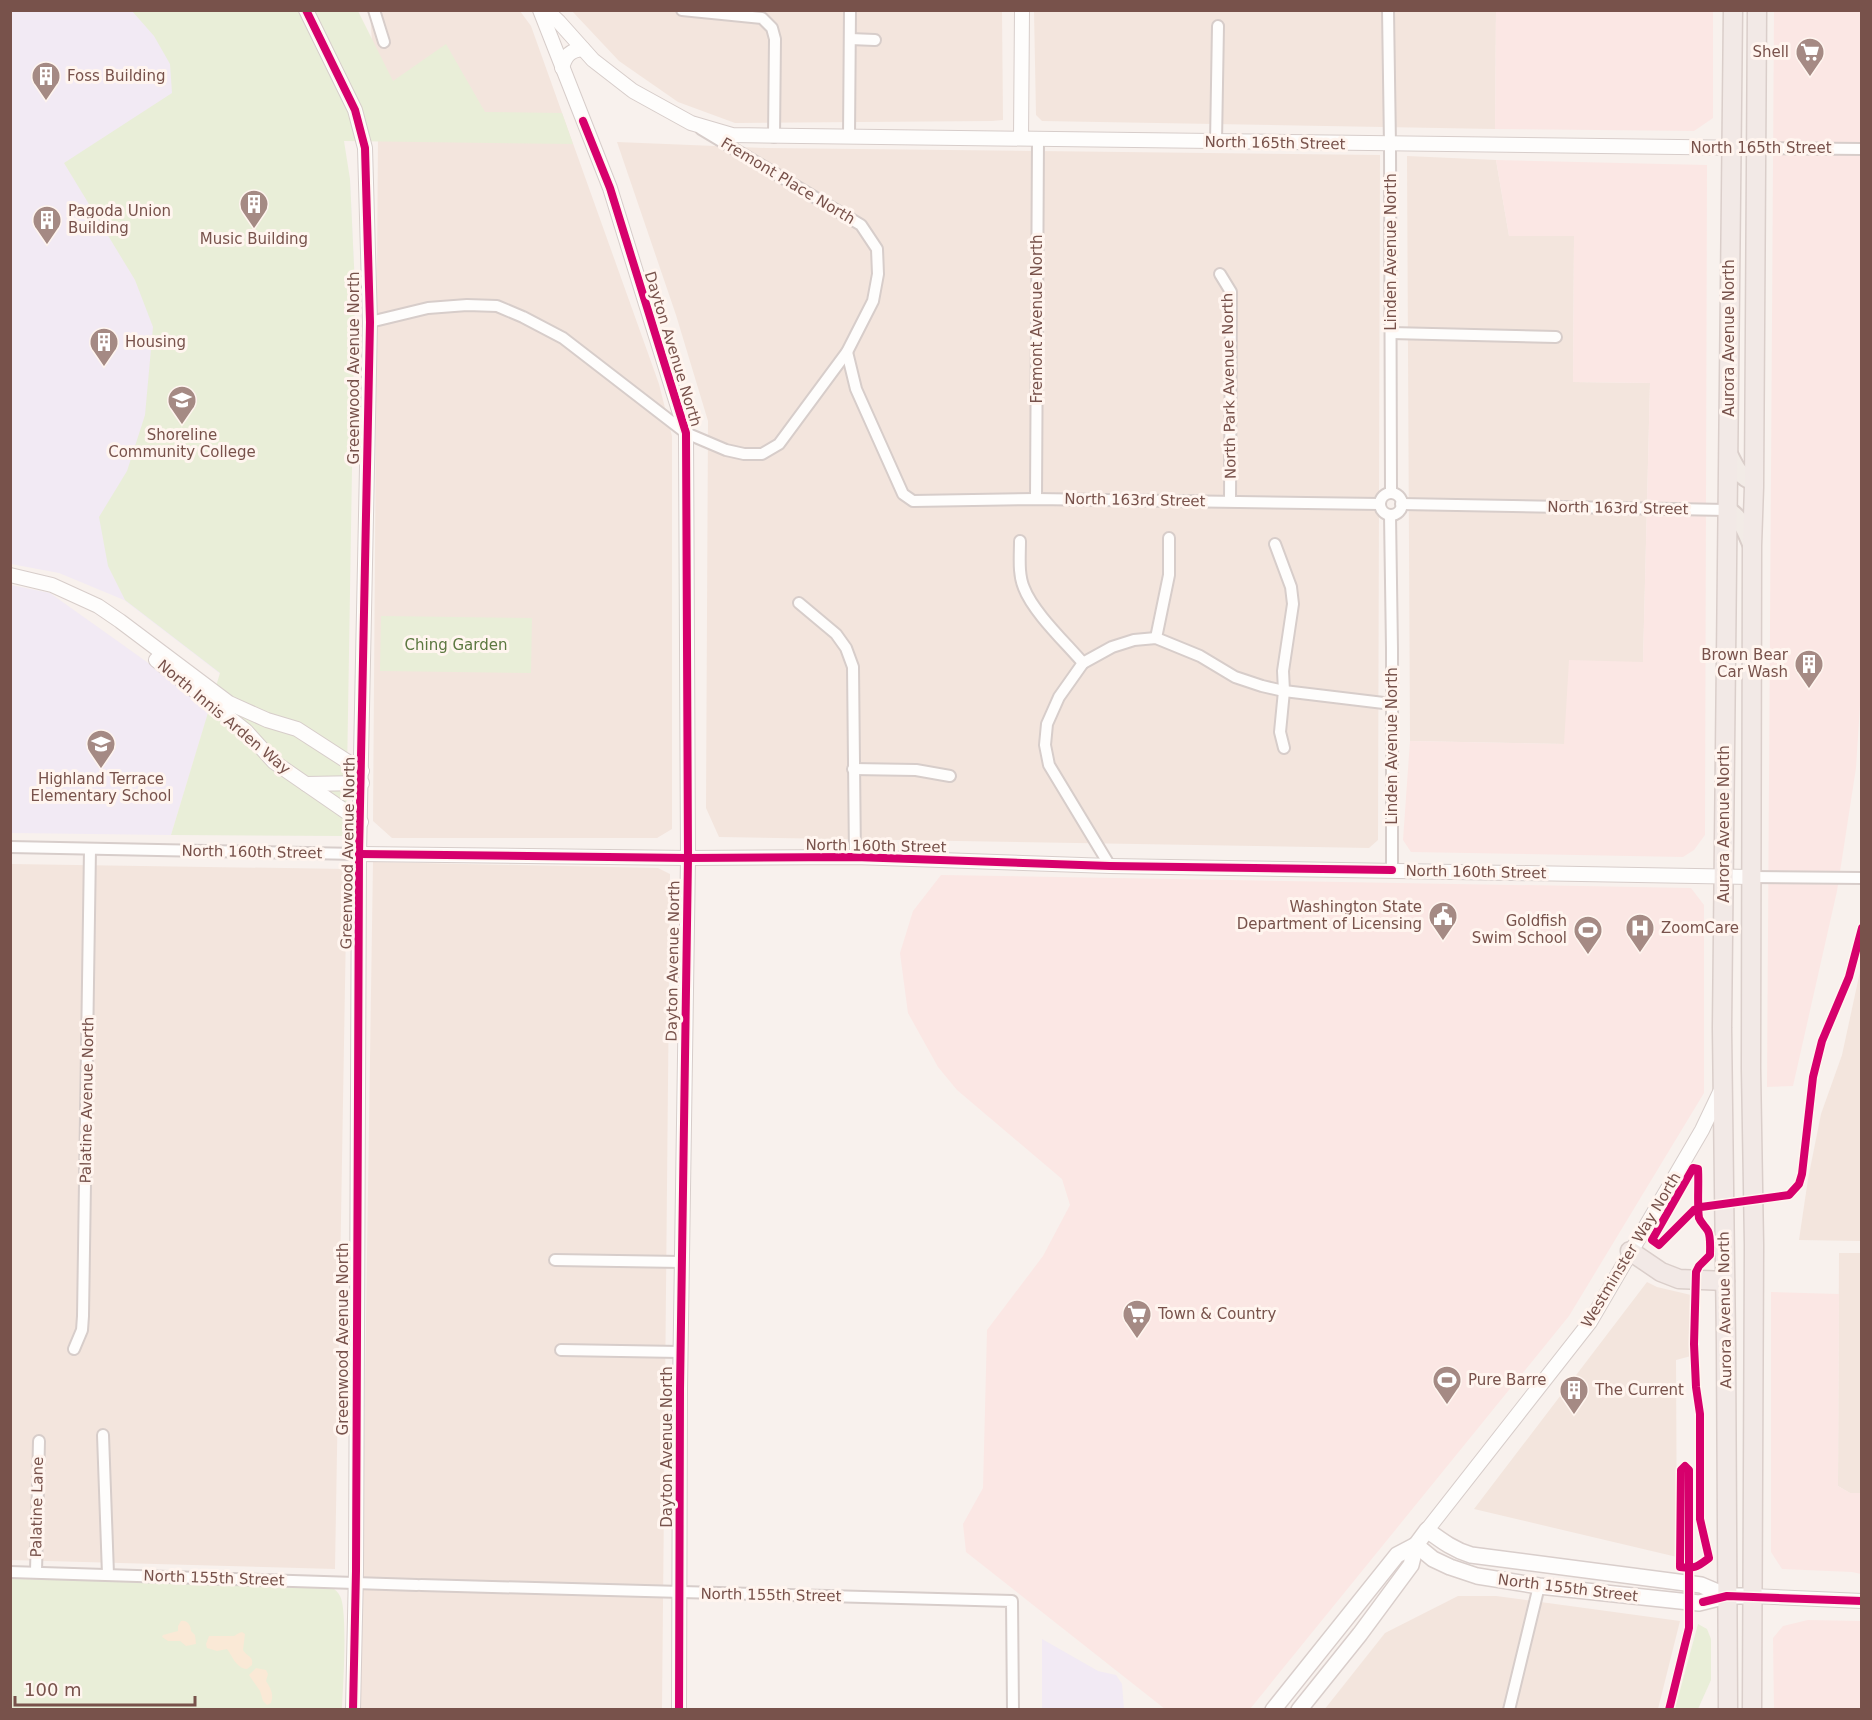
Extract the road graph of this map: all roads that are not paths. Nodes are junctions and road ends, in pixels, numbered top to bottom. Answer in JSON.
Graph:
{"nodes":[{"id":1,"x":306,"y":10,"type":"edge"},
{"id":2,"x":374,"y":10,"type":"edge"},
{"id":3,"x":540,"y":10,"type":"edge"},
{"id":4,"x":546,"y":10,"type":"edge"},
{"id":5,"x":682,"y":10,"type":"edge"},
{"id":6,"x":850,"y":10,"type":"edge"},
{"id":7,"x":1022,"y":10,"type":"edge"},
{"id":8,"x":1388,"y":10,"type":"edge"},
{"id":9,"x":1732,"y":10,"type":"edge"},
{"id":10,"x":1757,"y":10,"type":"edge"},
{"id":11,"x":1218,"y":27,"type":"dead end"},
{"id":12,"x":850,"y":39,"type":"junction"},
{"id":13,"x":874,"y":40,"type":"dead end"},
{"id":14,"x":384,"y":42,"type":"dead end"},
{"id":15,"x":583,"y":49,"type":"junction"},
{"id":16,"x":562,"y":68,"type":"junction"},
{"id":17,"x":691,"y":123,"type":"junction"},
{"id":18,"x":849,"y":136,"type":"junction"},
{"id":19,"x":774,"y":137,"type":"junction"},
{"id":20,"x":1021,"y":138,"type":"junction"},
{"id":21,"x":1038,"y":138,"type":"junction"},
{"id":22,"x":1216,"y":142,"type":"junction"},
{"id":23,"x":1390,"y":145,"type":"junction"},
{"id":24,"x":1755,"y":148,"type":"junction"},
{"id":25,"x":1731,"y":149,"type":"junction"},
{"id":26,"x":1862,"y":149,"type":"edge"},
{"id":27,"x":1220,"y":274,"type":"dead end"},
{"id":28,"x":370,"y":322,"type":"junction"},
{"id":29,"x":1391,"y":333,"type":"junction"},
{"id":30,"x":1556,"y":337,"type":"dead end"},
{"id":31,"x":847,"y":352,"type":"junction"},
{"id":32,"x":686,"y":433,"type":"junction"},
{"id":33,"x":1728,"y":452,"type":"junction"},
{"id":34,"x":1754,"y":483,"type":"junction"},
{"id":35,"x":1391,"y":493,"type":"junction"},
{"id":36,"x":1036,"y":499,"type":"junction"},
{"id":37,"x":1230,"y":501,"type":"junction"},
{"id":38,"x":1380,"y":504,"type":"junction"},
{"id":39,"x":1401,"y":504,"type":"junction"},
{"id":40,"x":1727,"y":510,"type":"junction"},
{"id":41,"x":1390,"y":514,"type":"junction"},
{"id":42,"x":1169,"y":538,"type":"dead end"},
{"id":43,"x":1020,"y":541,"type":"dead end"},
{"id":44,"x":1275,"y":544,"type":"dead end"},
{"id":45,"x":1752,"y":546,"type":"junction"},
{"id":46,"x":10,"y":575,"type":"edge"},
{"id":47,"x":799,"y":603,"type":"dead end"},
{"id":48,"x":120,"y":621,"type":"junction"},
{"id":49,"x":1156,"y":638,"type":"junction"},
{"id":50,"x":1083,"y":663,"type":"junction"},
{"id":51,"x":1284,"y":691,"type":"junction"},
{"id":52,"x":1392,"y":704,"type":"junction"},
{"id":53,"x":1284,"y":748,"type":"dead end"},
{"id":54,"x":853,"y":769,"type":"junction"},
{"id":55,"x":950,"y":776,"type":"dead end"},
{"id":56,"x":362,"y":777,"type":"junction"},
{"id":57,"x":306,"y":784,"type":"junction"},
{"id":58,"x":361,"y":822,"type":"junction"},
{"id":59,"x":10,"y":847,"type":"edge"},
{"id":60,"x":90,"y":849,"type":"junction"},
{"id":61,"x":359,"y":854,"type":"junction"},
{"id":62,"x":688,"y":858,"type":"junction"},
{"id":63,"x":855,"y":858,"type":"junction"},
{"id":64,"x":1110,"y":866,"type":"junction"},
{"id":65,"x":1392,"y":870,"type":"junction"},
{"id":66,"x":1723,"y":876,"type":"junction"},
{"id":67,"x":1752,"y":877,"type":"junction"},
{"id":68,"x":1862,"y":878,"type":"edge"},
{"id":69,"x":1722,"y":1088,"type":"junction"},
{"id":70,"x":1630,"y":1251,"type":"junction"},
{"id":71,"x":555,"y":1260,"type":"dead end"},
{"id":72,"x":681,"y":1262,"type":"junction"},
{"id":73,"x":1725,"y":1281,"type":"junction"},
{"id":74,"x":74,"y":1349,"type":"dead end"},
{"id":75,"x":561,"y":1350,"type":"dead end"},
{"id":76,"x":680,"y":1352,"type":"junction"},
{"id":77,"x":103,"y":1435,"type":"dead end"},
{"id":78,"x":39,"y":1441,"type":"dead end"},
{"id":79,"x":1427,"y":1530,"type":"junction"},
{"id":80,"x":1416,"y":1545,"type":"junction"},
{"id":81,"x":10,"y":1572,"type":"edge"},
{"id":82,"x":36,"y":1572,"type":"junction"},
{"id":83,"x":108,"y":1574,"type":"junction"},
{"id":84,"x":356,"y":1583,"type":"junction"},
{"id":85,"x":1539,"y":1586,"type":"junction"},
{"id":86,"x":681,"y":1593,"type":"junction"},
{"id":87,"x":1727,"y":1596,"type":"junction"},
{"id":88,"x":1751,"y":1596,"type":"junction"},
{"id":89,"x":1862,"y":1600,"type":"edge"},
{"id":90,"x":353,"y":1710,"type":"edge"},
{"id":91,"x":679,"y":1710,"type":"edge"},
{"id":92,"x":1012,"y":1710,"type":"edge"},
{"id":93,"x":1273,"y":1710,"type":"edge"},
{"id":94,"x":1299,"y":1710,"type":"edge"},
{"id":95,"x":1509,"y":1710,"type":"edge"},
{"id":96,"x":1728,"y":1710,"type":"edge"},
{"id":97,"x":1752,"y":1710,"type":"edge"}],
"edges":[{"from":1,"to":28,"type":"street","name":"Greenwood Avenue North"},
{"from":2,"to":14,"type":"street"},
{"from":3,"to":16,"type":"street","name":"Dayton Avenue North"},
{"from":4,"to":15,"type":"street","name":"North 165th Street"},
{"from":5,"to":19,"type":"street"},
{"from":6,"to":12,"type":"street"},
{"from":7,"to":20,"type":"street"},
{"from":8,"to":23,"type":"street","name":"Linden Avenue North"},
{"from":9,"to":25,"type":"highway","name":"Aurora Avenue North"},
{"from":10,"to":24,"type":"highway","name":"Aurora Avenue North"},
{"from":11,"to":22,"type":"street"},
{"from":12,"to":13,"type":"street"},
{"from":12,"to":18,"type":"street"},
{"from":15,"to":16,"type":"street"},
{"from":15,"to":17,"type":"street","name":"North 165th Street"},
{"from":16,"to":32,"type":"street","name":"Dayton Avenue North"},
{"from":17,"to":19,"type":"street","name":"North 165th Street"},
{"from":17,"to":31,"type":"street","name":"Fremont Place North"},
{"from":18,"to":19,"type":"street","name":"North 165th Street"},
{"from":18,"to":20,"type":"street","name":"North 165th Street"},
{"from":20,"to":21,"type":"street","name":"North 165th Street"},
{"from":21,"to":22,"type":"street","name":"North 165th Street"},
{"from":21,"to":36,"type":"street","name":"Fremont Avenue North"},
{"from":22,"to":23,"type":"street","name":"North 165th Street"},
{"from":23,"to":25,"type":"street","name":"North 165th Street"},
{"from":23,"to":29,"type":"street","name":"Linden Avenue North"},
{"from":24,"to":25,"type":"street","name":"North 165th Street"},
{"from":24,"to":26,"type":"street","name":"North 165th Street"},
{"from":24,"to":34,"type":"highway","name":"Aurora Avenue North"},
{"from":25,"to":33,"type":"highway","name":"Aurora Avenue North"},
{"from":27,"to":37,"type":"street","name":"North Park Avenue North"},
{"from":28,"to":32,"type":"street","name":"Fremont Place North"},
{"from":28,"to":56,"type":"street","name":"Greenwood Avenue North"},
{"from":29,"to":30,"type":"street"},
{"from":29,"to":35,"type":"street","name":"Linden Avenue North"},
{"from":31,"to":32,"type":"street","name":"Fremont Place North"},
{"from":31,"to":36,"type":"street","name":"North 163rd Street"},
{"from":32,"to":62,"type":"street","name":"Dayton Avenue North"},
{"from":33,"to":34,"type":"main road"},
{"from":33,"to":40,"type":"highway","name":"Aurora Avenue North"},
{"from":34,"to":45,"type":"highway","name":"Aurora Avenue North"},
{"from":35,"to":38,"type":"street"},
{"from":35,"to":39,"type":"street"},
{"from":36,"to":37,"type":"street","name":"North 163rd Street"},
{"from":37,"to":38,"type":"street","name":"North 163rd Street"},
{"from":38,"to":41,"type":"street"},
{"from":39,"to":40,"type":"street","name":"North 163rd Street"},
{"from":39,"to":41,"type":"street"},
{"from":40,"to":45,"type":"main road"},
{"from":40,"to":66,"type":"highway","name":"Aurora Avenue North"},
{"from":41,"to":52,"type":"street","name":"Linden Avenue North"},
{"from":42,"to":49,"type":"street"},
{"from":43,"to":50,"type":"street"},
{"from":44,"to":51,"type":"street"},
{"from":45,"to":67,"type":"highway","name":"Aurora Avenue North"},
{"from":46,"to":48,"type":"street","name":"North Innis Arden Way"},
{"from":47,"to":54,"type":"street"},
{"from":48,"to":56,"type":"street","name":"North Innis Arden Way"},
{"from":48,"to":57,"type":"street","name":"North Innis Arden Way"},
{"from":49,"to":50,"type":"street"},
{"from":49,"to":51,"type":"street"},
{"from":50,"to":64,"type":"street"},
{"from":51,"to":52,"type":"street"},
{"from":51,"to":53,"type":"street"},
{"from":52,"to":65,"type":"street","name":"Linden Avenue North"},
{"from":54,"to":55,"type":"street"},
{"from":54,"to":63,"type":"street"},
{"from":56,"to":57,"type":"street","name":"North Innis Arden Way"},
{"from":56,"to":58,"type":"street","name":"Greenwood Avenue North"},
{"from":57,"to":58,"type":"street","name":"North Innis Arden Way"},
{"from":58,"to":61,"type":"street","name":"Greenwood Avenue North"},
{"from":59,"to":60,"type":"street","name":"North 160th Street"},
{"from":60,"to":61,"type":"street","name":"North 160th Street"},
{"from":60,"to":74,"type":"street","name":"Palatine Avenue North"},
{"from":61,"to":62,"type":"street","name":"North 160th Street"},
{"from":61,"to":84,"type":"street","name":"Greenwood Avenue North"},
{"from":62,"to":63,"type":"street","name":"North 160th Street"},
{"from":62,"to":72,"type":"street","name":"Dayton Avenue North"},
{"from":63,"to":64,"type":"street","name":"North 160th Street"},
{"from":64,"to":65,"type":"street","name":"North 160th Street"},
{"from":65,"to":66,"type":"street","name":"North 160th Street"},
{"from":66,"to":67,"type":"street","name":"North 160th Street"},
{"from":66,"to":69,"type":"highway","name":"Aurora Avenue North"},
{"from":67,"to":68,"type":"street","name":"North 160th Street"},
{"from":67,"to":88,"type":"highway","name":"Aurora Avenue North"},
{"from":69,"to":70,"type":"street","name":"Westminster Way North"},
{"from":69,"to":73,"type":"highway","name":"Aurora Avenue North"},
{"from":70,"to":73,"type":"highway"},
{"from":70,"to":79,"type":"street","name":"Westminster Way North"},
{"from":71,"to":72,"type":"street"},
{"from":72,"to":76,"type":"street","name":"Dayton Avenue North"},
{"from":73,"to":87,"type":"highway","name":"Aurora Avenue North"},
{"from":75,"to":76,"type":"street"},
{"from":76,"to":86,"type":"street","name":"Dayton Avenue North"},
{"from":77,"to":83,"type":"street"},
{"from":78,"to":82,"type":"street","name":"Palatine Lane"},
{"from":79,"to":80,"type":"main road","name":"Westminster Way North"},
{"from":79,"to":87,"type":"main road","name":"North 155th Street"},
{"from":80,"to":85,"type":"main road","name":"North 155th Street"},
{"from":80,"to":93,"type":"main road","name":"Westminster Way North"},
{"from":80,"to":94,"type":"main road","name":"Westminster Way North"},
{"from":81,"to":82,"type":"street","name":"North 155th Street"},
{"from":82,"to":83,"type":"street","name":"North 155th Street"},
{"from":83,"to":84,"type":"street","name":"North 155th Street"},
{"from":84,"to":86,"type":"street","name":"North 155th Street"},
{"from":84,"to":90,"type":"street","name":"Greenwood Avenue North"},
{"from":85,"to":87,"type":"main road","name":"North 155th Street"},
{"from":85,"to":95,"type":"street"},
{"from":86,"to":91,"type":"street","name":"Dayton Avenue North"},
{"from":86,"to":92,"type":"street","name":"North 155th Street"},
{"from":87,"to":88,"type":"main road","name":"North 155th Street"},
{"from":87,"to":96,"type":"highway","name":"Aurora Avenue North"},
{"from":88,"to":89,"type":"street","name":"North 155th Street"},
{"from":88,"to":97,"type":"highway","name":"Aurora Avenue North"}]}
